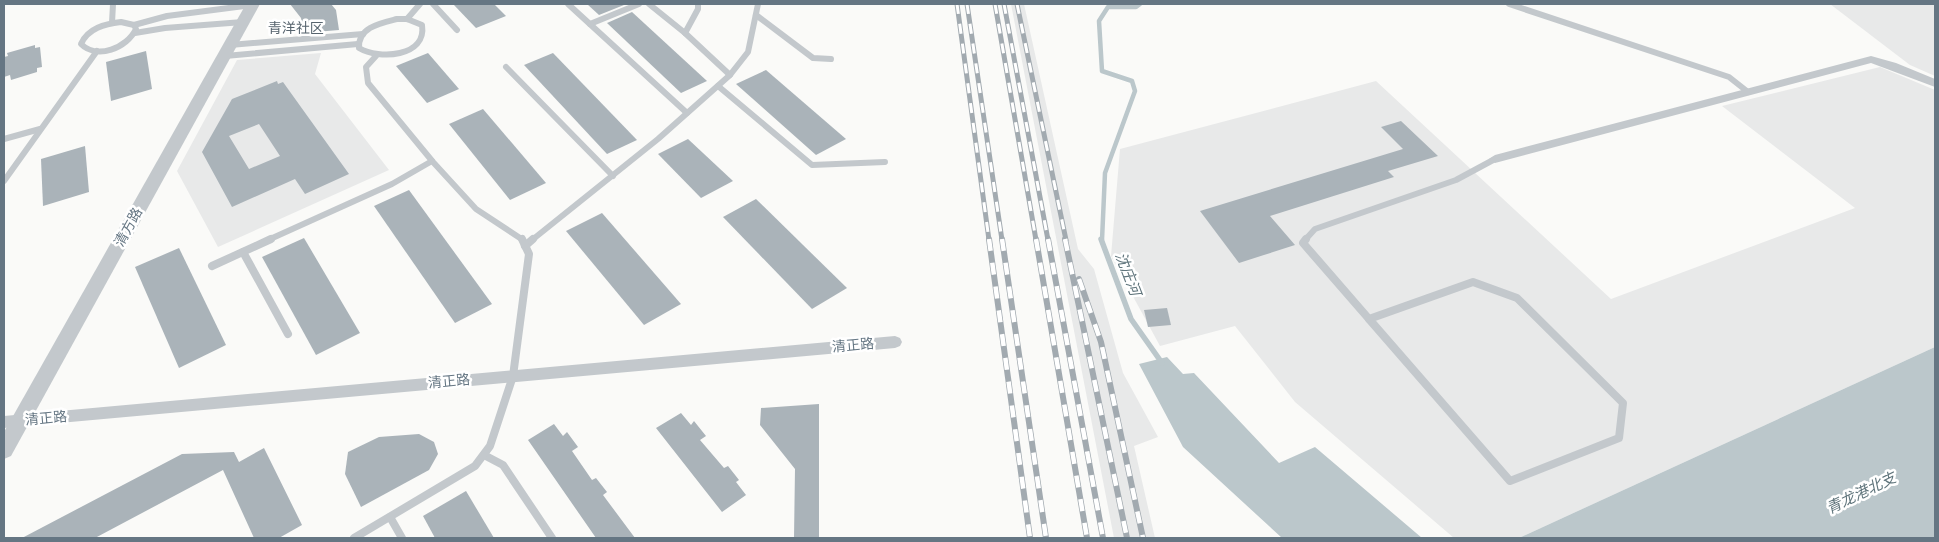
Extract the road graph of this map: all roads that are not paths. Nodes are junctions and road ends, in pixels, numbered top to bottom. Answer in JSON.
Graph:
{"nodes":[{"id":1,"x":113,"y":4,"type":"edge"},
{"id":2,"x":253,"y":4,"type":"edge"},
{"id":3,"x":420,"y":4,"type":"edge"},
{"id":4,"x":433,"y":4,"type":"edge"},
{"id":5,"x":568,"y":4,"type":"edge"},
{"id":6,"x":639,"y":4,"type":"edge"},
{"id":7,"x":649,"y":4,"type":"edge"},
{"id":8,"x":698,"y":4,"type":"edge"},
{"id":9,"x":758,"y":4,"type":"edge"},
{"id":10,"x":1509,"y":4,"type":"edge"},
{"id":11,"x":756,"y":15,"type":"junction"},
{"id":12,"x":407,"y":19,"type":"junction"},
{"id":13,"x":243,"y":22,"type":"junction"},
{"id":14,"x":112,"y":23,"type":"junction"},
{"id":15,"x":590,"y":24,"type":"junction"},
{"id":16,"x":134,"y":26,"type":"junction"},
{"id":17,"x":457,"y":30,"type":"dead end"},
{"id":18,"x":135,"y":33,"type":"junction"},
{"id":19,"x":685,"y":33,"type":"junction"},
{"id":20,"x":362,"y":34,"type":"junction"},
{"id":21,"x":358,"y":44,"type":"junction"},
{"id":22,"x":227,"y":50,"type":"junction"},
{"id":23,"x":97,"y":51,"type":"junction"},
{"id":24,"x":376,"y":56,"type":"junction"},
{"id":25,"x":831,"y":59,"type":"dead end"},
{"id":26,"x":506,"y":67,"type":"dead end"},
{"id":27,"x":730,"y":75,"type":"junction"},
{"id":28,"x":1935,"y":83,"type":"edge"},
{"id":29,"x":718,"y":86,"type":"junction"},
{"id":30,"x":1748,"y":92,"type":"junction"},
{"id":31,"x":688,"y":113,"type":"junction"},
{"id":32,"x":40,"y":129,"type":"junction"},
{"id":33,"x":4,"y":139,"type":"edge"},
{"id":34,"x":1495,"y":159,"type":"joint"},
{"id":35,"x":432,"y":161,"type":"junction"},
{"id":36,"x":885,"y":162,"type":"dead end"},
{"id":37,"x":613,"y":176,"type":"junction"},
{"id":38,"x":4,"y":181,"type":"edge"},
{"id":39,"x":525,"y":246,"type":"junction"},
{"id":40,"x":243,"y":252,"type":"junction"},
{"id":41,"x":212,"y":266,"type":"dead end"},
{"id":42,"x":1369,"y":319,"type":"junction"},
{"id":43,"x":288,"y":334,"type":"dead end"},
{"id":44,"x":895,"y":342,"type":"dead end"},
{"id":45,"x":513,"y":376,"type":"junction"},
{"id":46,"x":21,"y":420,"type":"junction"},
{"id":47,"x":4,"y":422,"type":"edge"},
{"id":48,"x":4,"y":450,"type":"edge"},
{"id":49,"x":484,"y":455,"type":"junction"},
{"id":50,"x":390,"y":517,"type":"junction"},
{"id":51,"x":354,"y":538,"type":"edge"},
{"id":52,"x":402,"y":538,"type":"edge"},
{"id":53,"x":552,"y":538,"type":"edge"}],
"edges":[{"from":1,"to":14,"type":"lane"},
{"from":2,"to":13,"type":"street","name":"清方路"},
{"from":2,"to":16,"type":"lane"},
{"from":3,"to":12,"type":"lane"},
{"from":4,"to":17,"type":"lane"},
{"from":5,"to":15,"type":"lane"},
{"from":6,"to":15,"type":"lane"},
{"from":7,"to":19,"type":"lane"},
{"from":8,"to":19,"type":"lane"},
{"from":9,"to":11,"type":"lane"},
{"from":10,"to":30,"type":"lane"},
{"from":11,"to":25,"type":"lane"},
{"from":11,"to":27,"type":"lane"},
{"from":12,"to":20,"type":"lane"},
{"from":12,"to":24,"type":"lane"},
{"from":13,"to":18,"type":"lane"},
{"from":13,"to":22,"type":"street","name":"清方路"},
{"from":14,"to":16,"type":"lane"},
{"from":14,"to":23,"type":"lane"},
{"from":15,"to":31,"type":"lane"},
{"from":16,"to":18,"type":"lane"},
{"from":18,"to":23,"type":"lane"},
{"from":19,"to":27,"type":"lane"},
{"from":20,"to":21,"type":"lane"},
{"from":20,"to":22,"type":"lane"},
{"from":21,"to":22,"type":"lane"},
{"from":21,"to":24,"type":"lane"},
{"from":22,"to":46,"type":"street","name":"清方路"},
{"from":23,"to":32,"type":"lane"},
{"from":24,"to":35,"type":"lane"},
{"from":26,"to":37,"type":"lane"},
{"from":27,"to":29,"type":"lane"},
{"from":28,"to":30,"type":"street"},
{"from":29,"to":31,"type":"lane"},
{"from":29,"to":36,"type":"lane"},
{"from":30,"to":34,"type":"street"},
{"from":31,"to":37,"type":"lane"},
{"from":32,"to":33,"type":"lane"},
{"from":32,"to":38,"type":"lane"},
{"from":34,"to":42,"type":"lane"},
{"from":35,"to":39,"type":"lane"},
{"from":35,"to":40,"type":"lane"},
{"from":37,"to":39,"type":"lane"},
{"from":39,"to":45,"type":"lane"},
{"from":40,"to":41,"type":"lane"},
{"from":40,"to":43,"type":"lane"},
{"from":42,"to":42,"type":"lane"},
{"from":44,"to":45,"type":"street","name":"清正路"},
{"from":45,"to":46,"type":"street","name":"清正路"},
{"from":45,"to":49,"type":"lane"},
{"from":46,"to":47,"type":"street","name":"清正路"},
{"from":46,"to":48,"type":"street","name":"清方路"},
{"from":49,"to":50,"type":"lane"},
{"from":49,"to":53,"type":"lane"},
{"from":50,"to":51,"type":"lane"},
{"from":50,"to":52,"type":"lane"}]}
